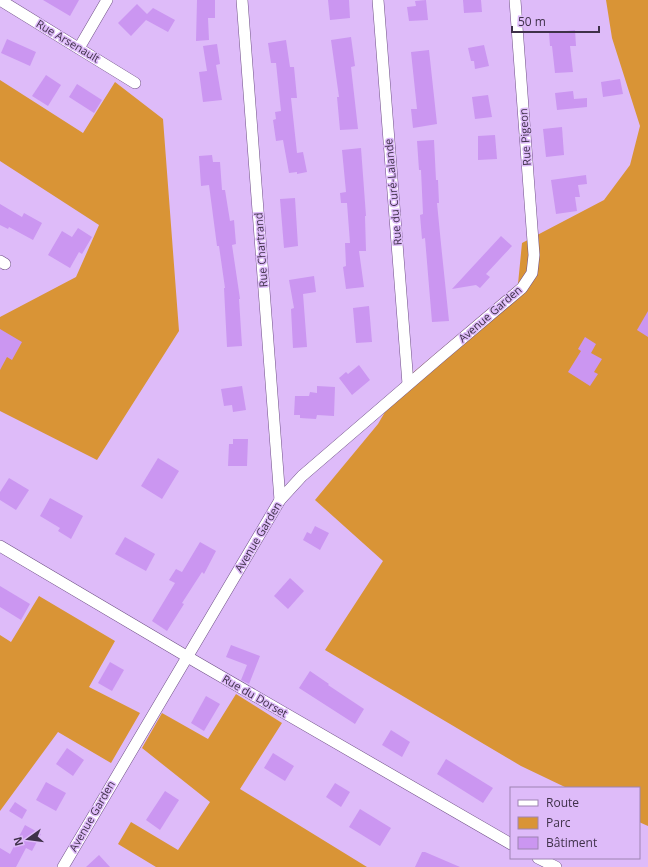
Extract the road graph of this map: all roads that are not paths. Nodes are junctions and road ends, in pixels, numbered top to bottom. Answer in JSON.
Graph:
{"nodes":[{"id":1,"x":0,"y":0,"type":"edge"},
{"id":2,"x":107,"y":0,"type":"edge"},
{"id":3,"x":242,"y":0,"type":"edge"},
{"id":4,"x":378,"y":0,"type":"edge"},
{"id":5,"x":515,"y":0,"type":"edge"},
{"id":6,"x":79,"y":48,"type":"junction"},
{"id":7,"x":135,"y":82,"type":"dead end"},
{"id":8,"x":532,"y":273,"type":"joint"},
{"id":9,"x":408,"y":384,"type":"junction"},
{"id":10,"x":280,"y":500,"type":"junction"},
{"id":11,"x":0,"y":546,"type":"edge"},
{"id":12,"x":187,"y":656,"type":"junction"},
{"id":13,"x":510,"y":843,"type":"edge"},
{"id":14,"x":540,"y":859,"type":"edge"},
{"id":15,"x":62,"y":867,"type":"edge"},
{"id":16,"x":556,"y":867,"type":"edge"}],
"edges":[{"from":1,"to":6,"type":"street","name":"Rue Arsenault"},
{"from":2,"to":6,"type":"street"},
{"from":3,"to":10,"type":"street","name":"Rue Chartrand"},
{"from":4,"to":9,"type":"street","name":"Rue du Curé-Lalande"},
{"from":5,"to":8,"type":"street","name":"Rue Pigeon"},
{"from":6,"to":7,"type":"street","name":"Rue Arsenault"},
{"from":8,"to":9,"type":"street","name":"Avenue Garden"},
{"from":9,"to":10,"type":"street","name":"Avenue Garden"},
{"from":10,"to":12,"type":"street","name":"Avenue Garden"},
{"from":11,"to":12,"type":"street","name":"Rue du Dorset"},
{"from":12,"to":13,"type":"street","name":"Rue du Dorset"},
{"from":12,"to":15,"type":"street","name":"Avenue Garden"},
{"from":14,"to":16,"type":"street"}]}
